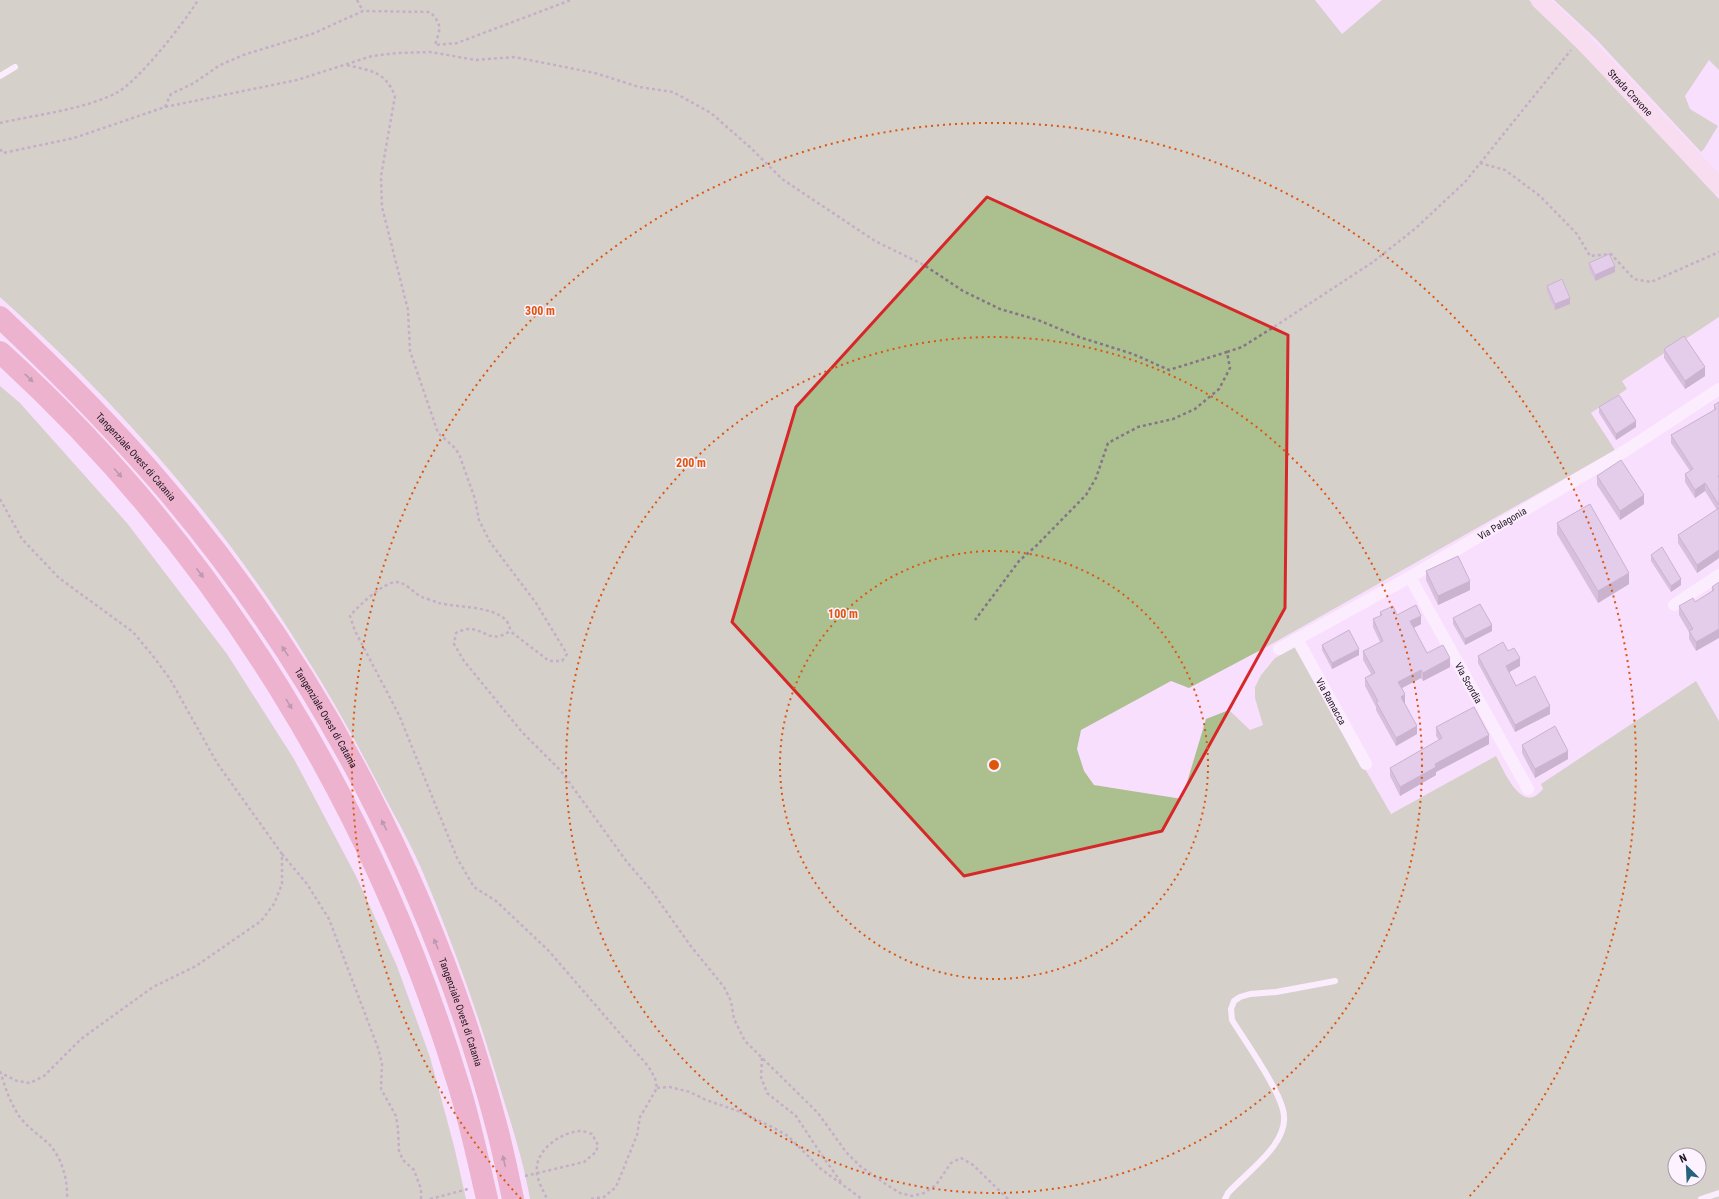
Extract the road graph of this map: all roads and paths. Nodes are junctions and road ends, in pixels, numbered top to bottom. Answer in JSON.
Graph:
{"nodes":[{"id":1,"x":198,"y":0,"type":"edge"},
{"id":2,"x":357,"y":0,"type":"edge"},
{"id":3,"x":571,"y":0,"type":"edge"},
{"id":4,"x":1539,"y":0,"type":"edge"},
{"id":5,"x":363,"y":11,"type":"junction"},
{"id":6,"x":1580,"y":39,"type":"junction"},
{"id":7,"x":347,"y":65,"type":"junction"},
{"id":8,"x":15,"y":67,"type":"dead end"},
{"id":9,"x":0,"y":76,"type":"edge"},
{"id":10,"x":165,"y":107,"type":"junction"},
{"id":11,"x":0,"y":123,"type":"edge"},
{"id":12,"x":0,"y":149,"type":"edge"},
{"id":13,"x":2,"y":154,"type":"edge"},
{"id":14,"x":1480,"y":163,"type":"junction"},
{"id":15,"x":1719,"y":186,"type":"edge"},
{"id":16,"x":1719,"y":252,"type":"edge"},
{"id":17,"x":0,"y":317,"type":"edge"},
{"id":18,"x":0,"y":352,"type":"edge"},
{"id":19,"x":1227,"y":352,"type":"junction"},
{"id":20,"x":1719,"y":389,"type":"edge"},
{"id":21,"x":0,"y":499,"type":"edge"},
{"id":22,"x":1719,"y":575,"type":"edge"},
{"id":23,"x":1410,"y":577,"type":"junction"},
{"id":24,"x":1674,"y":605,"type":"dead end"},
{"id":25,"x":975,"y":620,"type":"dead end"},
{"id":26,"x":510,"y":631,"type":"junction"},
{"id":27,"x":1297,"y":639,"type":"junction"},
{"id":28,"x":1279,"y":649,"type":"dead end"},
{"id":29,"x":1366,"y":764,"type":"dead end"},
{"id":30,"x":1528,"y":789,"type":"dead end"},
{"id":31,"x":282,"y":854,"type":"junction"},
{"id":32,"x":1334,"y":981,"type":"dead end"},
{"id":33,"x":762,"y":1058,"type":"junction"},
{"id":34,"x":0,"y":1072,"type":"edge"},
{"id":35,"x":657,"y":1088,"type":"junction"},
{"id":36,"x":566,"y":1167,"type":"dead end"},
{"id":37,"x":843,"y":1184,"type":"junction"},
{"id":38,"x":1719,"y":1193,"type":"edge"},
{"id":39,"x":67,"y":1199,"type":"edge"},
{"id":40,"x":421,"y":1199,"type":"edge"},
{"id":41,"x":487,"y":1199,"type":"edge"},
{"id":42,"x":513,"y":1199,"type":"edge"},
{"id":43,"x":547,"y":1199,"type":"edge"},
{"id":44,"x":591,"y":1199,"type":"edge"},
{"id":45,"x":862,"y":1199,"type":"edge"},
{"id":46,"x":1008,"y":1199,"type":"edge"},
{"id":47,"x":1225,"y":1199,"type":"edge"},
{"id":48,"x":1701,"y":1199,"type":"edge"}],
"edges":[{"from":1,"to":11,"type":"path"},
{"from":2,"to":5,"type":"path"},
{"from":3,"to":5,"type":"path"},
{"from":4,"to":6,"type":"street","name":"Strada Cravone"},
{"from":5,"to":10,"type":"path"},
{"from":6,"to":14,"type":"path"},
{"from":6,"to":15,"type":"street","name":"Strada Cravone"},
{"from":7,"to":10,"type":"path"},
{"from":7,"to":19,"type":"path"},
{"from":7,"to":26,"type":"path"},
{"from":8,"to":9,"type":"lane"},
{"from":10,"to":13,"type":"path"},
{"from":12,"to":13,"type":"path"},
{"from":14,"to":16,"type":"path"},
{"from":14,"to":19,"type":"path"},
{"from":42,"to":17,"type":"highway","name":"Tangenziale Ovest di Catania","one_way":true},
{"from":18,"to":41,"type":"highway","one_way":true},
{"from":19,"to":25,"type":"path"},
{"from":20,"to":23,"type":"street","name":"Via Palagonia"},
{"from":21,"to":31,"type":"path"},
{"from":22,"to":24,"type":"street"},
{"from":23,"to":27,"type":"street","name":"Via Palagonia"},
{"from":23,"to":30,"type":"street","name":"Via Scordia"},
{"from":26,"to":33,"type":"path"},
{"from":26,"to":35,"type":"path"},
{"from":27,"to":28,"type":"street","name":"Via Palagonia"},
{"from":27,"to":29,"type":"street","name":"Via Ramacca"},
{"from":31,"to":34,"type":"path"},
{"from":31,"to":40,"type":"path"},
{"from":32,"to":47,"type":"lane"},
{"from":33,"to":37,"type":"path"},
{"from":33,"to":46,"type":"path"},
{"from":34,"to":39,"type":"path"},
{"from":35,"to":37,"type":"path"},
{"from":35,"to":44,"type":"path"},
{"from":36,"to":43,"type":"path"},
{"from":37,"to":45,"type":"path"},
{"from":38,"to":48,"type":"lane"}]}
